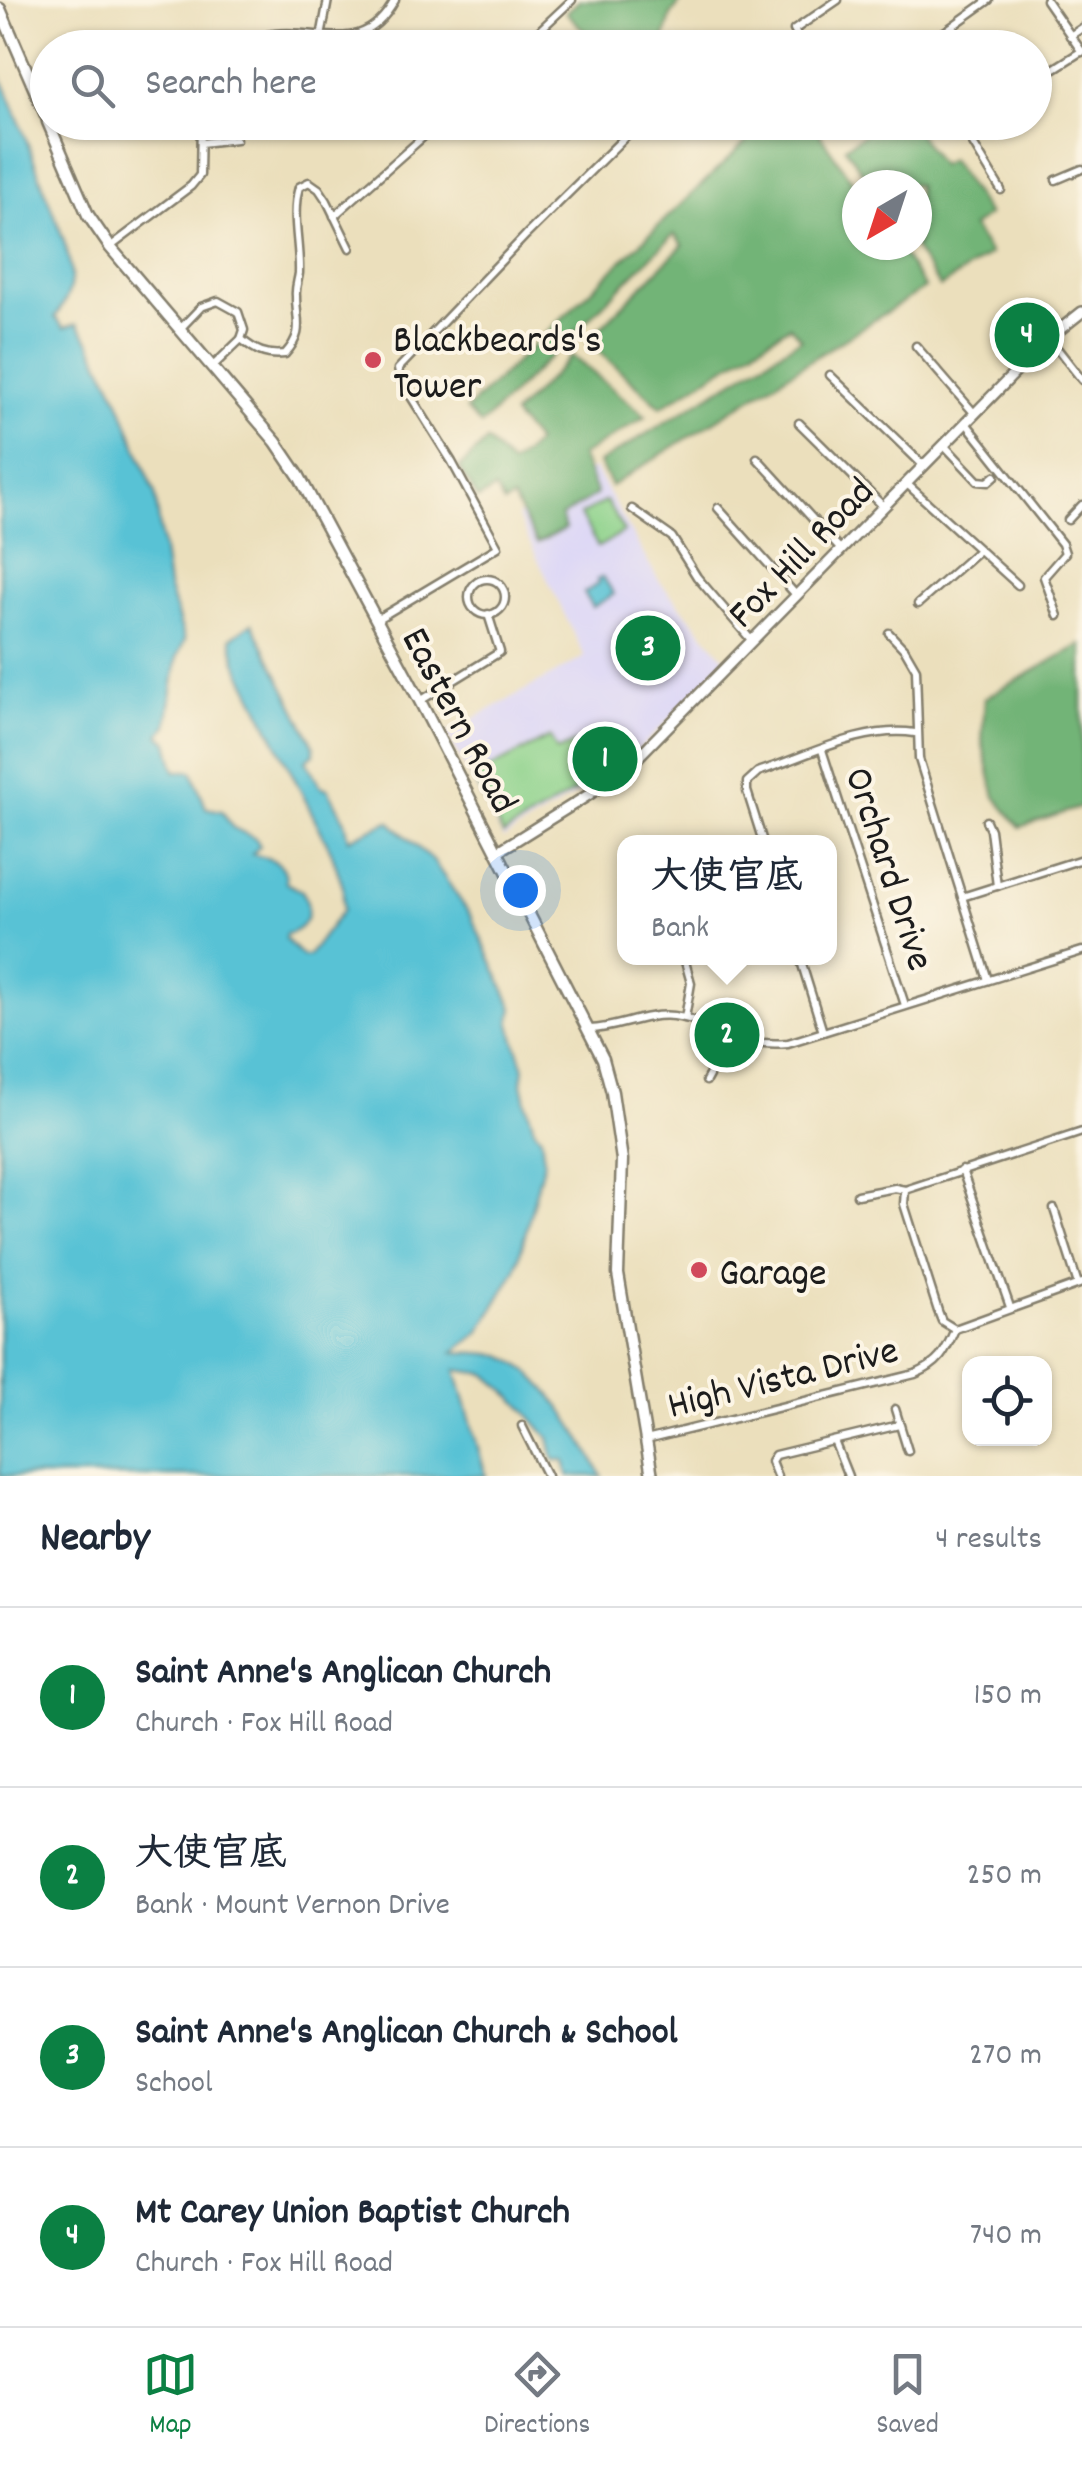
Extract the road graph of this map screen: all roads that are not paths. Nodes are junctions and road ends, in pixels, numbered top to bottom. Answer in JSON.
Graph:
{"nodes":[{"id":1,"x":328,"y":0,"type":"edge"},
{"id":2,"x":395,"y":0,"type":"edge"},
{"id":3,"x":572,"y":0,"type":"edge"},
{"id":4,"x":838,"y":0,"type":"edge"},
{"id":5,"x":988,"y":0,"type":"edge"},
{"id":6,"x":1046,"y":0,"type":"edge"},
{"id":7,"x":0,"y":8,"type":"edge"},
{"id":8,"x":1082,"y":28,"type":"edge"},
{"id":9,"x":323,"y":30,"type":"edge"},
{"id":10,"x":367,"y":30,"type":"edge"},
{"id":11,"x":540,"y":30,"type":"edge"},
{"id":12,"x":794,"y":30,"type":"edge"},
{"id":13,"x":947,"y":30,"type":"edge"},
{"id":14,"x":1070,"y":36,"type":"junction"},
{"id":15,"x":1082,"y":51,"type":"edge"},
{"id":16,"x":1052,"y":70,"type":"edge"},
{"id":17,"x":30,"y":79,"type":"edge"},
{"id":18,"x":56,"y":140,"type":"edge"},
{"id":19,"x":224,"y":140,"type":"edge"},
{"id":20,"x":420,"y":140,"type":"edge"},
{"id":21,"x":622,"y":140,"type":"edge"},
{"id":22,"x":972,"y":140,"type":"edge"},
{"id":23,"x":201,"y":142,"type":"joint"},
{"id":24,"x":1082,"y":168,"type":"edge"},
{"id":25,"x":1056,"y":180,"type":"dead end"},
{"id":26,"x":1001,"y":190,"type":"dead end"},
{"id":27,"x":334,"y":216,"type":"junction"},
{"id":28,"x":110,"y":247,"type":"junction"},
{"id":29,"x":350,"y":248,"type":"dead end"},
{"id":30,"x":1082,"y":312,"type":"edge"},
{"id":31,"x":180,"y":329,"type":"junction"},
{"id":32,"x":1050,"y":338,"type":"junction"},
{"id":33,"x":242,"y":339,"type":"junction"},
{"id":34,"x":916,"y":346,"type":"dead end"},
{"id":35,"x":213,"y":366,"type":"junction"},
{"id":36,"x":830,"y":374,"type":"dead end"},
{"id":37,"x":1082,"y":380,"type":"edge"},
{"id":38,"x":975,"y":414,"type":"junction"},
{"id":39,"x":800,"y":423,"type":"dead end"},
{"id":40,"x":966,"y":423,"type":"junction"},
{"id":41,"x":944,"y":445,"type":"junction"},
{"id":42,"x":757,"y":458,"type":"dead end"},
{"id":43,"x":924,"y":466,"type":"junction"},
{"id":44,"x":995,"y":476,"type":"dead end"},
{"id":45,"x":908,"y":484,"type":"junction"},
{"id":46,"x":1082,"y":505,"type":"edge"},
{"id":47,"x":884,"y":507,"type":"junction"},
{"id":48,"x":718,"y":508,"type":"dead end"},
{"id":49,"x":632,"y":510,"type":"dead end"},
{"id":50,"x":1068,"y":520,"type":"dead end"},
{"id":51,"x":842,"y":550,"type":"junction"},
{"id":52,"x":979,"y":550,"type":"junction"},
{"id":53,"x":468,"y":566,"type":"junction"},
{"id":54,"x":478,"y":581,"type":"junction"},
{"id":55,"x":1018,"y":585,"type":"dead end"},
{"id":56,"x":798,"y":596,"type":"junction"},
{"id":57,"x":918,"y":604,"type":"dead end"},
{"id":58,"x":488,"y":614,"type":"junction"},
{"id":59,"x":1058,"y":616,"type":"dead end"},
{"id":60,"x":376,"y":620,"type":"junction"},
{"id":61,"x":889,"y":633,"type":"dead end"},
{"id":62,"x":753,"y":642,"type":"junction"},
{"id":63,"x":420,"y":700,"type":"junction"},
{"id":64,"x":916,"y":733,"type":"junction"},
{"id":65,"x":822,"y":750,"type":"junction"},
{"id":66,"x":986,"y":821,"type":"dead end"},
{"id":67,"x":761,"y":835,"type":"edge"},
{"id":68,"x":497,"y":852,"type":"junction"},
{"id":69,"x":1082,"y":859,"type":"edge"},
{"id":70,"x":998,"y":886,"type":"junction"},
{"id":71,"x":962,"y":897,"type":"junction"},
{"id":72,"x":1082,"y":951,"type":"edge"},
{"id":73,"x":686,"y":965,"type":"edge"},
{"id":74,"x":802,"y":965,"type":"edge"},
{"id":75,"x":988,"y":980,"type":"junction"},
{"id":76,"x":905,"y":1005,"type":"junction"},
{"id":77,"x":685,"y":1018,"type":"junction"},
{"id":78,"x":612,"y":1028,"type":"junction"},
{"id":79,"x":590,"y":1029,"type":"junction"},
{"id":80,"x":824,"y":1032,"type":"junction"},
{"id":81,"x":730,"y":1037,"type":"junction"},
{"id":82,"x":598,"y":1046,"type":"junction"},
{"id":83,"x":706,"y":1082,"type":"dead end"},
{"id":84,"x":1082,"y":1132,"type":"edge"},
{"id":85,"x":962,"y":1170,"type":"junction"},
{"id":86,"x":904,"y":1190,"type":"junction"},
{"id":87,"x":857,"y":1194,"type":"dead end"},
{"id":88,"x":1054,"y":1209,"type":"dead end"},
{"id":89,"x":1080,"y":1284,"type":"edge"},
{"id":90,"x":1010,"y":1307,"type":"junction"},
{"id":91,"x":955,"y":1329,"type":"junction"},
{"id":92,"x":895,"y":1409,"type":"dead end"},
{"id":93,"x":899,"y":1425,"type":"junction"},
{"id":94,"x":522,"y":1426,"type":"dead end"},
{"id":95,"x":646,"y":1440,"type":"junction"},
{"id":96,"x":834,"y":1441,"type":"junction"},
{"id":97,"x":908,"y":1451,"type":"dead end"},
{"id":98,"x":547,"y":1476,"type":"edge"},
{"id":99,"x":652,"y":1476,"type":"edge"},
{"id":100,"x":777,"y":1476,"type":"edge"},
{"id":101,"x":848,"y":1476,"type":"edge"}],
"edges":[{"from":1,"to":9,"type":"street"},
{"from":2,"to":10,"type":"street"},
{"from":3,"to":11,"type":"street"},
{"from":4,"to":12,"type":"street"},
{"from":5,"to":13,"type":"street"},
{"from":6,"to":14,"type":"street"},
{"from":7,"to":17,"type":"highway","name":"Eastern Road"},
{"from":8,"to":14,"type":"street"},
{"from":14,"to":15,"type":"street"},
{"from":15,"to":16,"type":"street"},
{"from":18,"to":28,"type":"highway","name":"Eastern Road"},
{"from":19,"to":23,"type":"street"},
{"from":20,"to":27,"type":"street"},
{"from":21,"to":53,"type":"street"},
{"from":22,"to":26,"type":"street"},
{"from":23,"to":28,"type":"street"},
{"from":24,"to":25,"type":"street"},
{"from":27,"to":29,"type":"street"},
{"from":27,"to":33,"type":"street"},
{"from":28,"to":31,"type":"highway","name":"Eastern Road"},
{"from":30,"to":32,"type":"main road","name":"Fox Hill Road"},
{"from":31,"to":33,"type":"street"},
{"from":31,"to":35,"type":"highway","name":"Eastern Road"},
{"from":32,"to":37,"type":"street"},
{"from":32,"to":38,"type":"main road","name":"Fox Hill Road"},
{"from":33,"to":35,"type":"street"},
{"from":34,"to":38,"type":"street"},
{"from":35,"to":60,"type":"highway","name":"Eastern Road"},
{"from":36,"to":43,"type":"street"},
{"from":38,"to":40,"type":"main road","name":"Fox Hill Road"},
{"from":39,"to":47,"type":"street"},
{"from":40,"to":41,"type":"main road","name":"Fox Hill Road"},
{"from":40,"to":59,"type":"street"},
{"from":41,"to":43,"type":"main road","name":"Fox Hill Road"},
{"from":41,"to":44,"type":"street"},
{"from":42,"to":51,"type":"street"},
{"from":43,"to":45,"type":"main road","name":"Fox Hill Road"},
{"from":45,"to":47,"type":"main road","name":"Fox Hill Road"},
{"from":45,"to":52,"type":"street"},
{"from":46,"to":50,"type":"street"},
{"from":47,"to":51,"type":"main road","name":"Fox Hill Road"},
{"from":48,"to":56,"type":"street"},
{"from":49,"to":62,"type":"street"},
{"from":51,"to":56,"type":"main road","name":"Fox Hill Road"},
{"from":52,"to":55,"type":"street"},
{"from":52,"to":57,"type":"street"},
{"from":53,"to":54,"type":"street"},
{"from":53,"to":60,"type":"street"},
{"from":54,"to":58,"type":"street"},
{"from":54,"to":58,"type":"street"},
{"from":56,"to":62,"type":"main road","name":"Fox Hill Road"},
{"from":58,"to":63,"type":"street"},
{"from":60,"to":63,"type":"highway","name":"Eastern Road"},
{"from":61,"to":64,"type":"street"},
{"from":62,"to":68,"type":"main road","name":"Fox Hill Road"},
{"from":63,"to":68,"type":"highway","name":"Eastern Road"},
{"from":64,"to":65,"type":"street"},
{"from":64,"to":71,"type":"street"},
{"from":65,"to":67,"type":"street"},
{"from":65,"to":76,"type":"street","name":"Orchard Drive"},
{"from":66,"to":70,"type":"street"},
{"from":68,"to":79,"type":"highway","name":"Eastern Road"},
{"from":69,"to":70,"type":"street"},
{"from":70,"to":71,"type":"street"},
{"from":71,"to":75,"type":"street"},
{"from":72,"to":75,"type":"street"},
{"from":73,"to":77,"type":"street"},
{"from":74,"to":80,"type":"street"},
{"from":75,"to":76,"type":"street"},
{"from":76,"to":80,"type":"street"},
{"from":77,"to":78,"type":"street"},
{"from":77,"to":81,"type":"street"},
{"from":78,"to":79,"type":"street"},
{"from":78,"to":82,"type":"street"},
{"from":79,"to":82,"type":"highway","name":"Eastern Road"},
{"from":80,"to":81,"type":"street"},
{"from":81,"to":83,"type":"street"},
{"from":82,"to":95,"type":"highway","name":"Eastern Road"},
{"from":84,"to":85,"type":"street"},
{"from":85,"to":86,"type":"street"},
{"from":85,"to":90,"type":"street"},
{"from":86,"to":87,"type":"street"},
{"from":86,"to":91,"type":"street"},
{"from":88,"to":89,"type":"street"},
{"from":89,"to":90,"type":"street"},
{"from":90,"to":91,"type":"street"},
{"from":91,"to":95,"type":"street","name":"High Vista Drive"},
{"from":92,"to":93,"type":"street"},
{"from":93,"to":96,"type":"street"},
{"from":93,"to":97,"type":"street"},
{"from":94,"to":98,"type":"street"},
{"from":95,"to":99,"type":"highway","name":"Eastern Road"},
{"from":96,"to":100,"type":"street"},
{"from":96,"to":101,"type":"street"}]}
